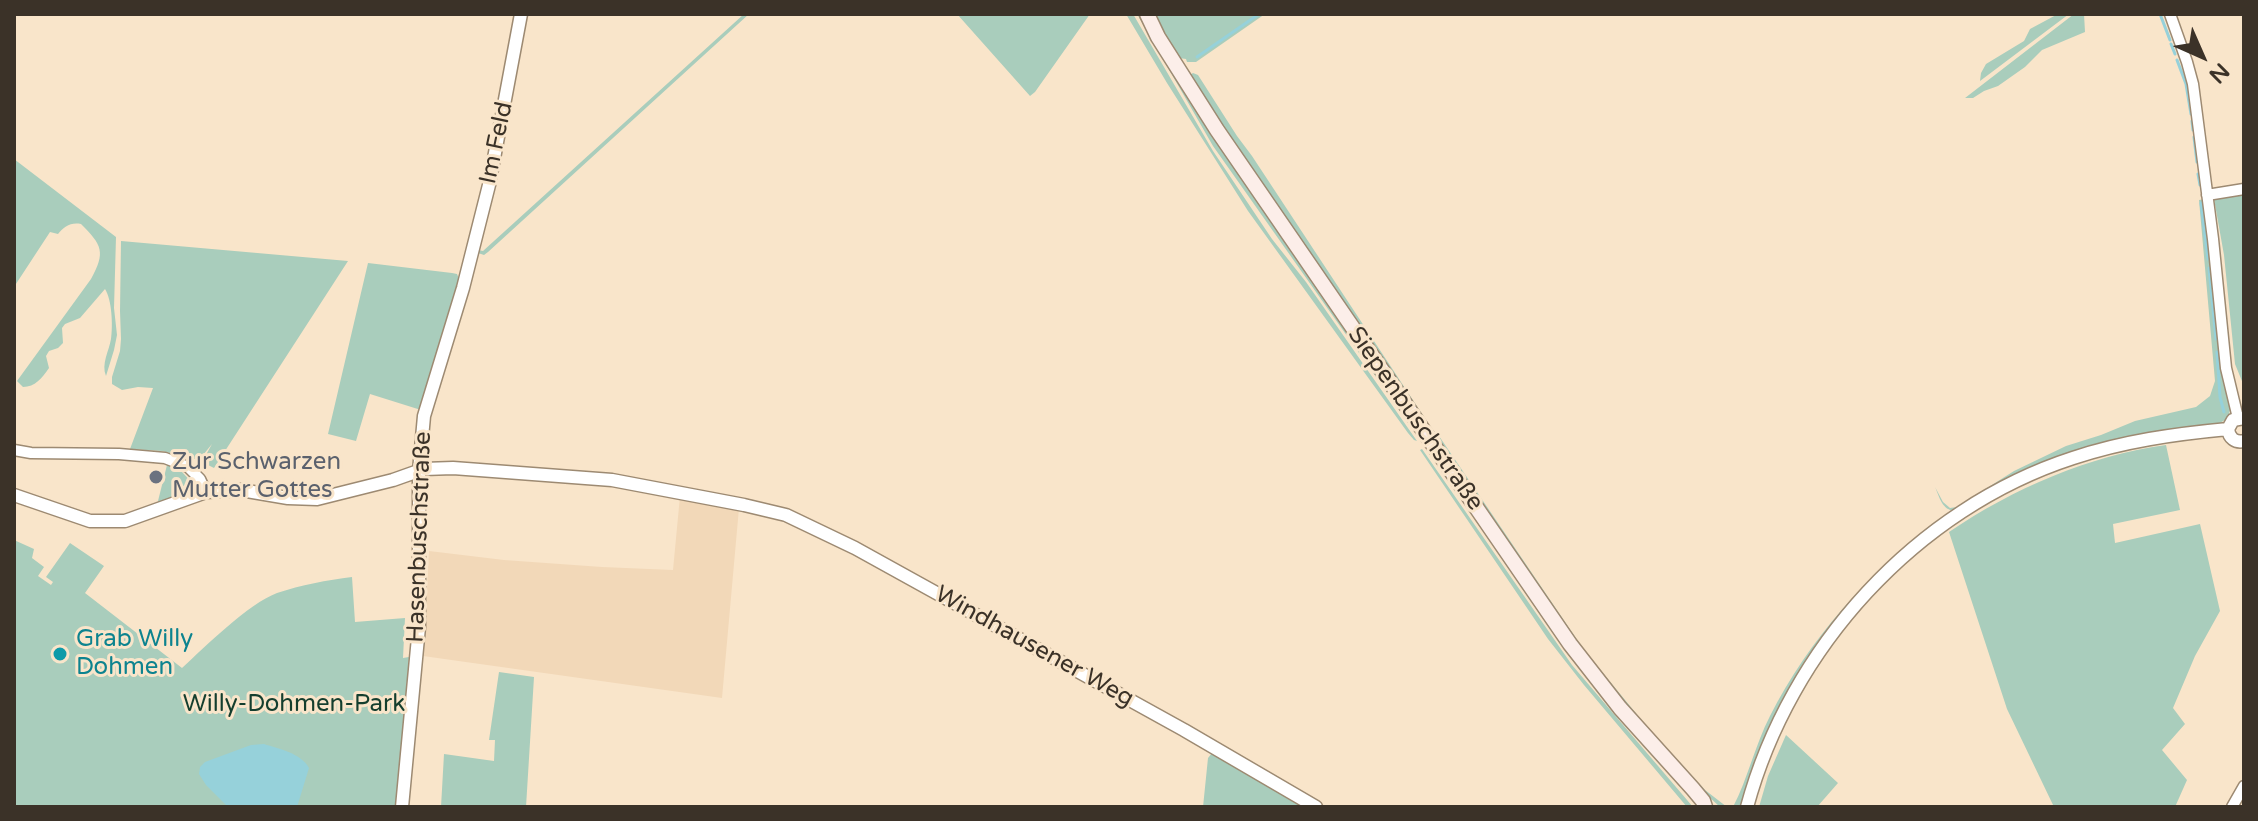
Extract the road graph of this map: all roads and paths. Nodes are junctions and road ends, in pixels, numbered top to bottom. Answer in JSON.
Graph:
{"nodes":[{"id":1,"x":521,"y":14,"type":"edge"},
{"id":2,"x":1147,"y":14,"type":"edge"},
{"id":3,"x":2170,"y":14,"type":"edge"},
{"id":4,"x":2244,"y":189,"type":"edge"},
{"id":5,"x":2207,"y":195,"type":"junction"},
{"id":6,"x":467,"y":272,"type":"joint"},
{"id":7,"x":2241,"y":418,"type":"edge"},
{"id":8,"x":2228,"y":429,"type":"junction"},
{"id":9,"x":2243,"y":446,"type":"edge"},
{"id":10,"x":14,"y":450,"type":"edge"},
{"id":11,"x":419,"y":471,"type":"junction"},
{"id":12,"x":206,"y":492,"type":"junction"},
{"id":13,"x":14,"y":495,"type":"edge"},
{"id":14,"x":2244,"y":786,"type":"edge"},
{"id":15,"x":1708,"y":805,"type":"edge"},
{"id":16,"x":402,"y":807,"type":"edge"},
{"id":17,"x":1316,"y":807,"type":"edge"},
{"id":18,"x":1747,"y":807,"type":"edge"},
{"id":19,"x":2232,"y":807,"type":"edge"}],
"edges":[{"from":1,"to":6,"type":"street","name":"Im Feld"},
{"from":2,"to":15,"type":"main road","name":"Siepenbuschstraße"},
{"from":3,"to":5,"type":"street"},
{"from":4,"to":5,"type":"street"},
{"from":5,"to":7,"type":"street"},
{"from":6,"to":11,"type":"street","name":"Hasenbuschstraße"},
{"from":7,"to":8,"type":"street"},
{"from":8,"to":9,"type":"street"},
{"from":8,"to":18,"type":"street"},
{"from":10,"to":12,"type":"street"},
{"from":11,"to":12,"type":"street","name":"Windhausener Weg"},
{"from":11,"to":16,"type":"street","name":"Hasenbuschstraße"},
{"from":11,"to":17,"type":"street","name":"Windhausener Weg"},
{"from":12,"to":13,"type":"street","name":"Windhausener Weg"},
{"from":14,"to":19,"type":"street"}]}
